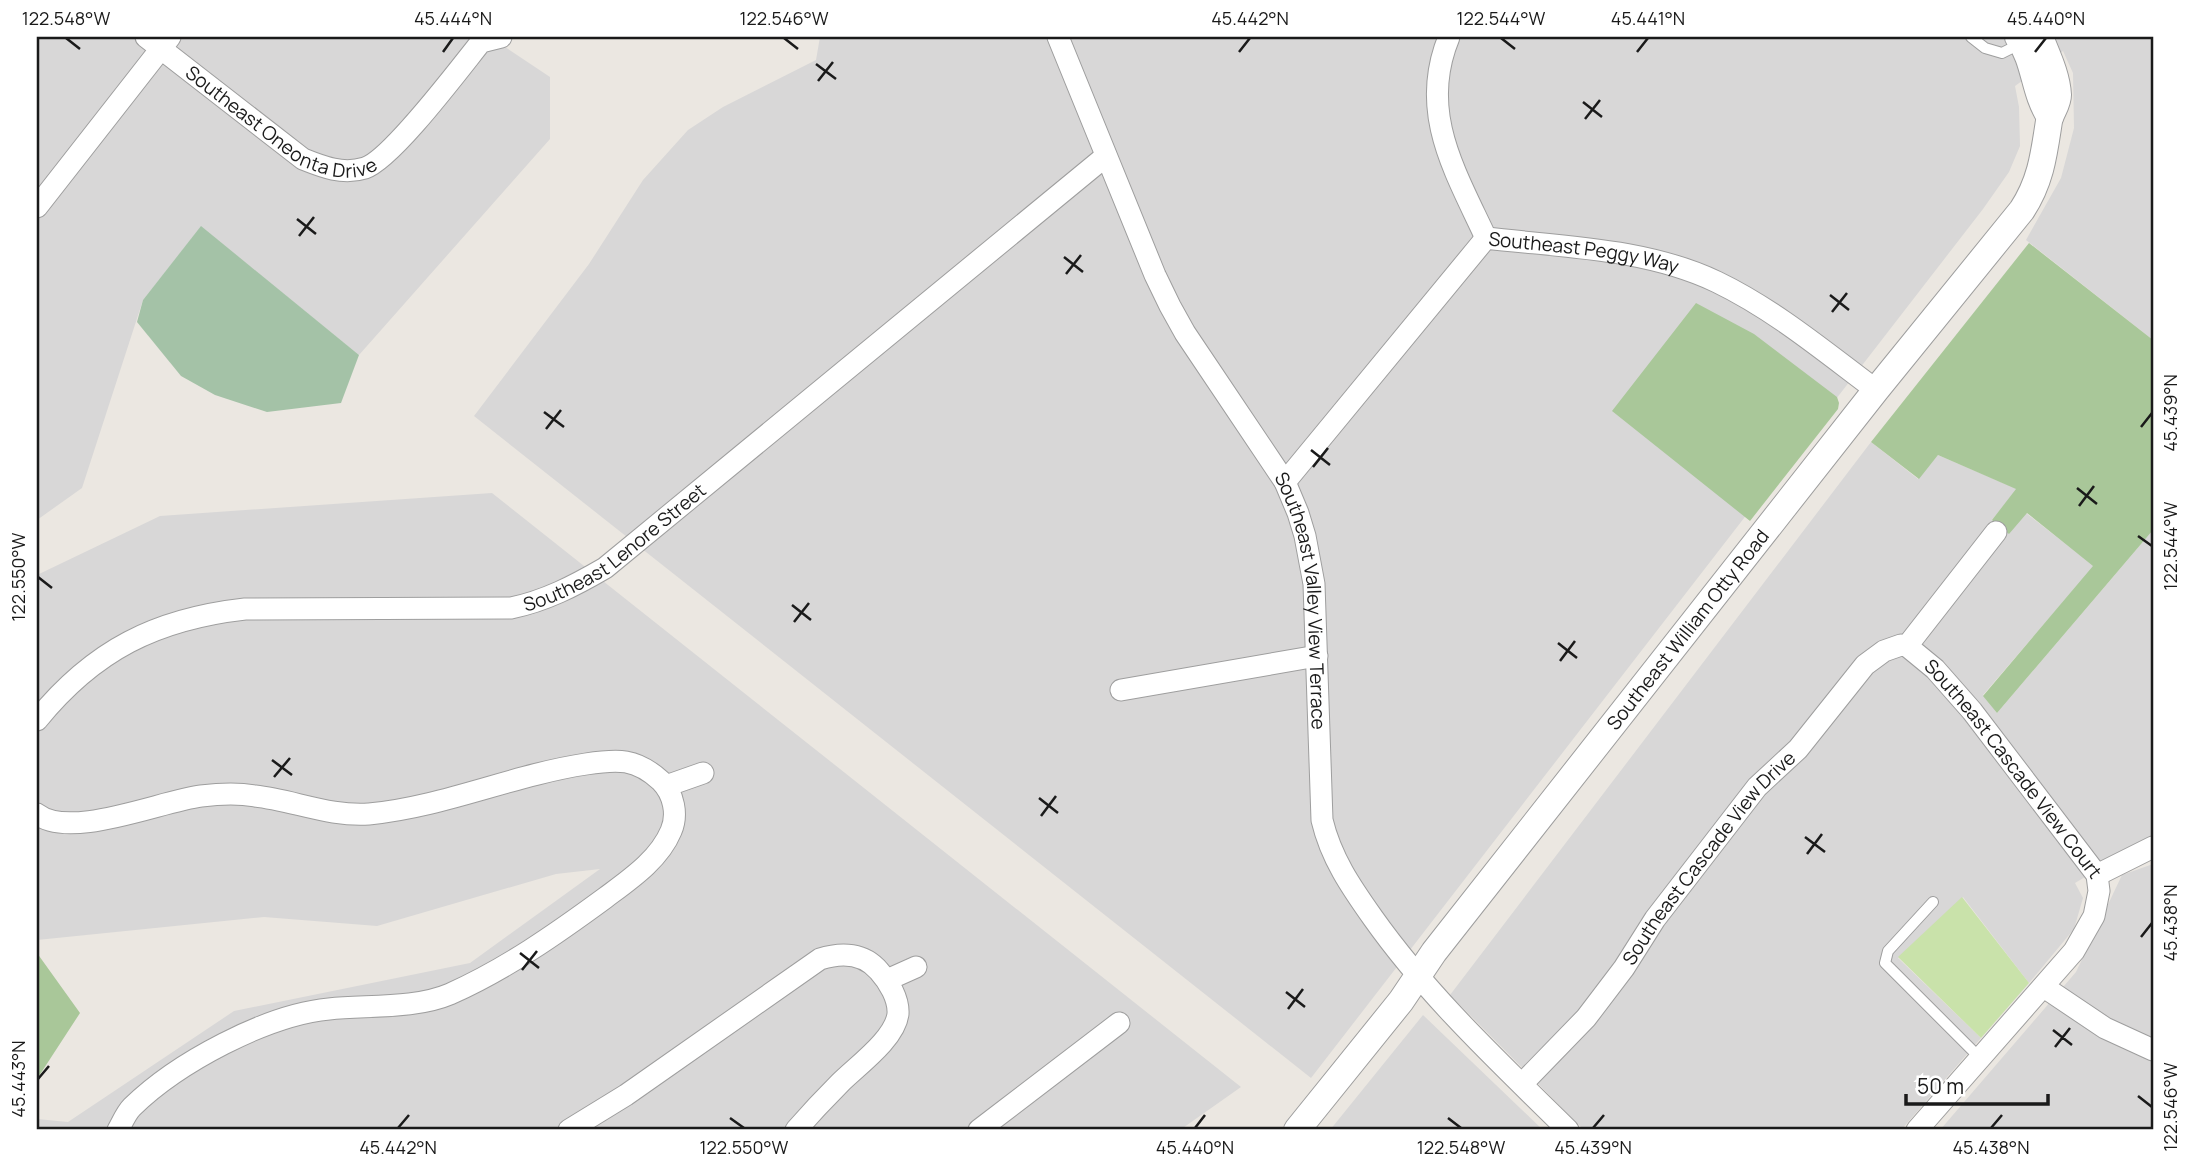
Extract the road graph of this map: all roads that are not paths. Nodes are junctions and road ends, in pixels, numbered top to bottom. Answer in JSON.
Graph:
{"nodes":[{"id":1,"x":501,"y":37,"type":"edge"},
{"id":2,"x":1058,"y":37,"type":"edge"},
{"id":3,"x":1449,"y":37,"type":"edge"},
{"id":4,"x":1970,"y":37,"type":"edge"},
{"id":5,"x":2030,"y":38,"type":"edge"},
{"id":6,"x":159,"y":41,"type":"edge"},
{"id":7,"x":1105,"y":156,"type":"junction"},
{"id":8,"x":37,"y":207,"type":"edge"},
{"id":9,"x":1486,"y":238,"type":"junction"},
{"id":10,"x":1876,"y":390,"type":"junction"},
{"id":11,"x":1285,"y":482,"type":"junction"},
{"id":12,"x":1996,"y":532,"type":"dead end"},
{"id":13,"x":1907,"y":646,"type":"junction"},
{"id":14,"x":1317,"y":656,"type":"junction"},
{"id":15,"x":1121,"y":690,"type":"dead end"},
{"id":16,"x":37,"y":720,"type":"edge"},
{"id":17,"x":703,"y":773,"type":"dead end"},
{"id":18,"x":666,"y":786,"type":"junction"},
{"id":19,"x":37,"y":814,"type":"edge"},
{"id":20,"x":2153,"y":847,"type":"edge"},
{"id":21,"x":2097,"y":875,"type":"junction"},
{"id":22,"x":1933,"y":902,"type":"dead end"},
{"id":23,"x":916,"y":967,"type":"dead end"},
{"id":24,"x":1418,"y":977,"type":"junction"},
{"id":25,"x":887,"y":980,"type":"junction"},
{"id":26,"x":2044,"y":987,"type":"junction"},
{"id":27,"x":1119,"y":1023,"type":"dead end"},
{"id":28,"x":2153,"y":1050,"type":"edge"},
{"id":29,"x":1980,"y":1058,"type":"junction"},
{"id":30,"x":1522,"y":1084,"type":"junction"},
{"id":31,"x":118,"y":1130,"type":"edge"},
{"id":32,"x":569,"y":1130,"type":"edge"},
{"id":33,"x":796,"y":1130,"type":"edge"},
{"id":34,"x":979,"y":1130,"type":"edge"},
{"id":35,"x":1297,"y":1130,"type":"edge"},
{"id":36,"x":1568,"y":1130,"type":"edge"},
{"id":37,"x":1917,"y":1130,"type":"edge"}],
"edges":[{"from":1,"to":6,"type":"street","name":"Southeast Oneonta Drive"},
{"from":2,"to":7,"type":"street","name":"Southeast Valley View Terrace"},
{"from":3,"to":9,"type":"street"},
{"from":4,"to":5,"type":"lane"},
{"from":5,"to":10,"type":"street","name":"Southeast William Otty Road"},
{"from":6,"to":8,"type":"street"},
{"from":7,"to":11,"type":"street","name":"Southeast Valley View Terrace"},
{"from":7,"to":16,"type":"street","name":"Southeast Lenore Street"},
{"from":9,"to":10,"type":"street","name":"Southeast Peggy Way"},
{"from":9,"to":11,"type":"street","name":"Southeast Peggy Way"},
{"from":10,"to":24,"type":"street","name":"Southeast William Otty Road"},
{"from":11,"to":14,"type":"street","name":"Southeast Valley View Terrace"},
{"from":12,"to":13,"type":"street"},
{"from":13,"to":21,"type":"street","name":"Southeast Cascade View Court"},
{"from":13,"to":30,"type":"street","name":"Southeast Cascade View Drive"},
{"from":14,"to":15,"type":"street"},
{"from":14,"to":24,"type":"street","name":"Southeast Valley View Terrace"},
{"from":17,"to":18,"type":"street"},
{"from":18,"to":19,"type":"street"},
{"from":18,"to":31,"type":"street"},
{"from":20,"to":21,"type":"street"},
{"from":21,"to":26,"type":"street","name":"Southeast Cascade View Court"},
{"from":22,"to":29,"type":"lane"},
{"from":23,"to":25,"type":"street"},
{"from":24,"to":30,"type":"street","name":"Southeast Valley View Terrace"},
{"from":24,"to":35,"type":"street","name":"Southeast William Otty Road"},
{"from":25,"to":32,"type":"street"},
{"from":25,"to":33,"type":"street"},
{"from":26,"to":28,"type":"street"},
{"from":26,"to":29,"type":"street","name":"Southeast Cascade View Court"},
{"from":27,"to":34,"type":"street"},
{"from":29,"to":37,"type":"street","name":"Southeast Cascade View Court"},
{"from":30,"to":36,"type":"street","name":"Southeast Valley View Terrace"}]}
